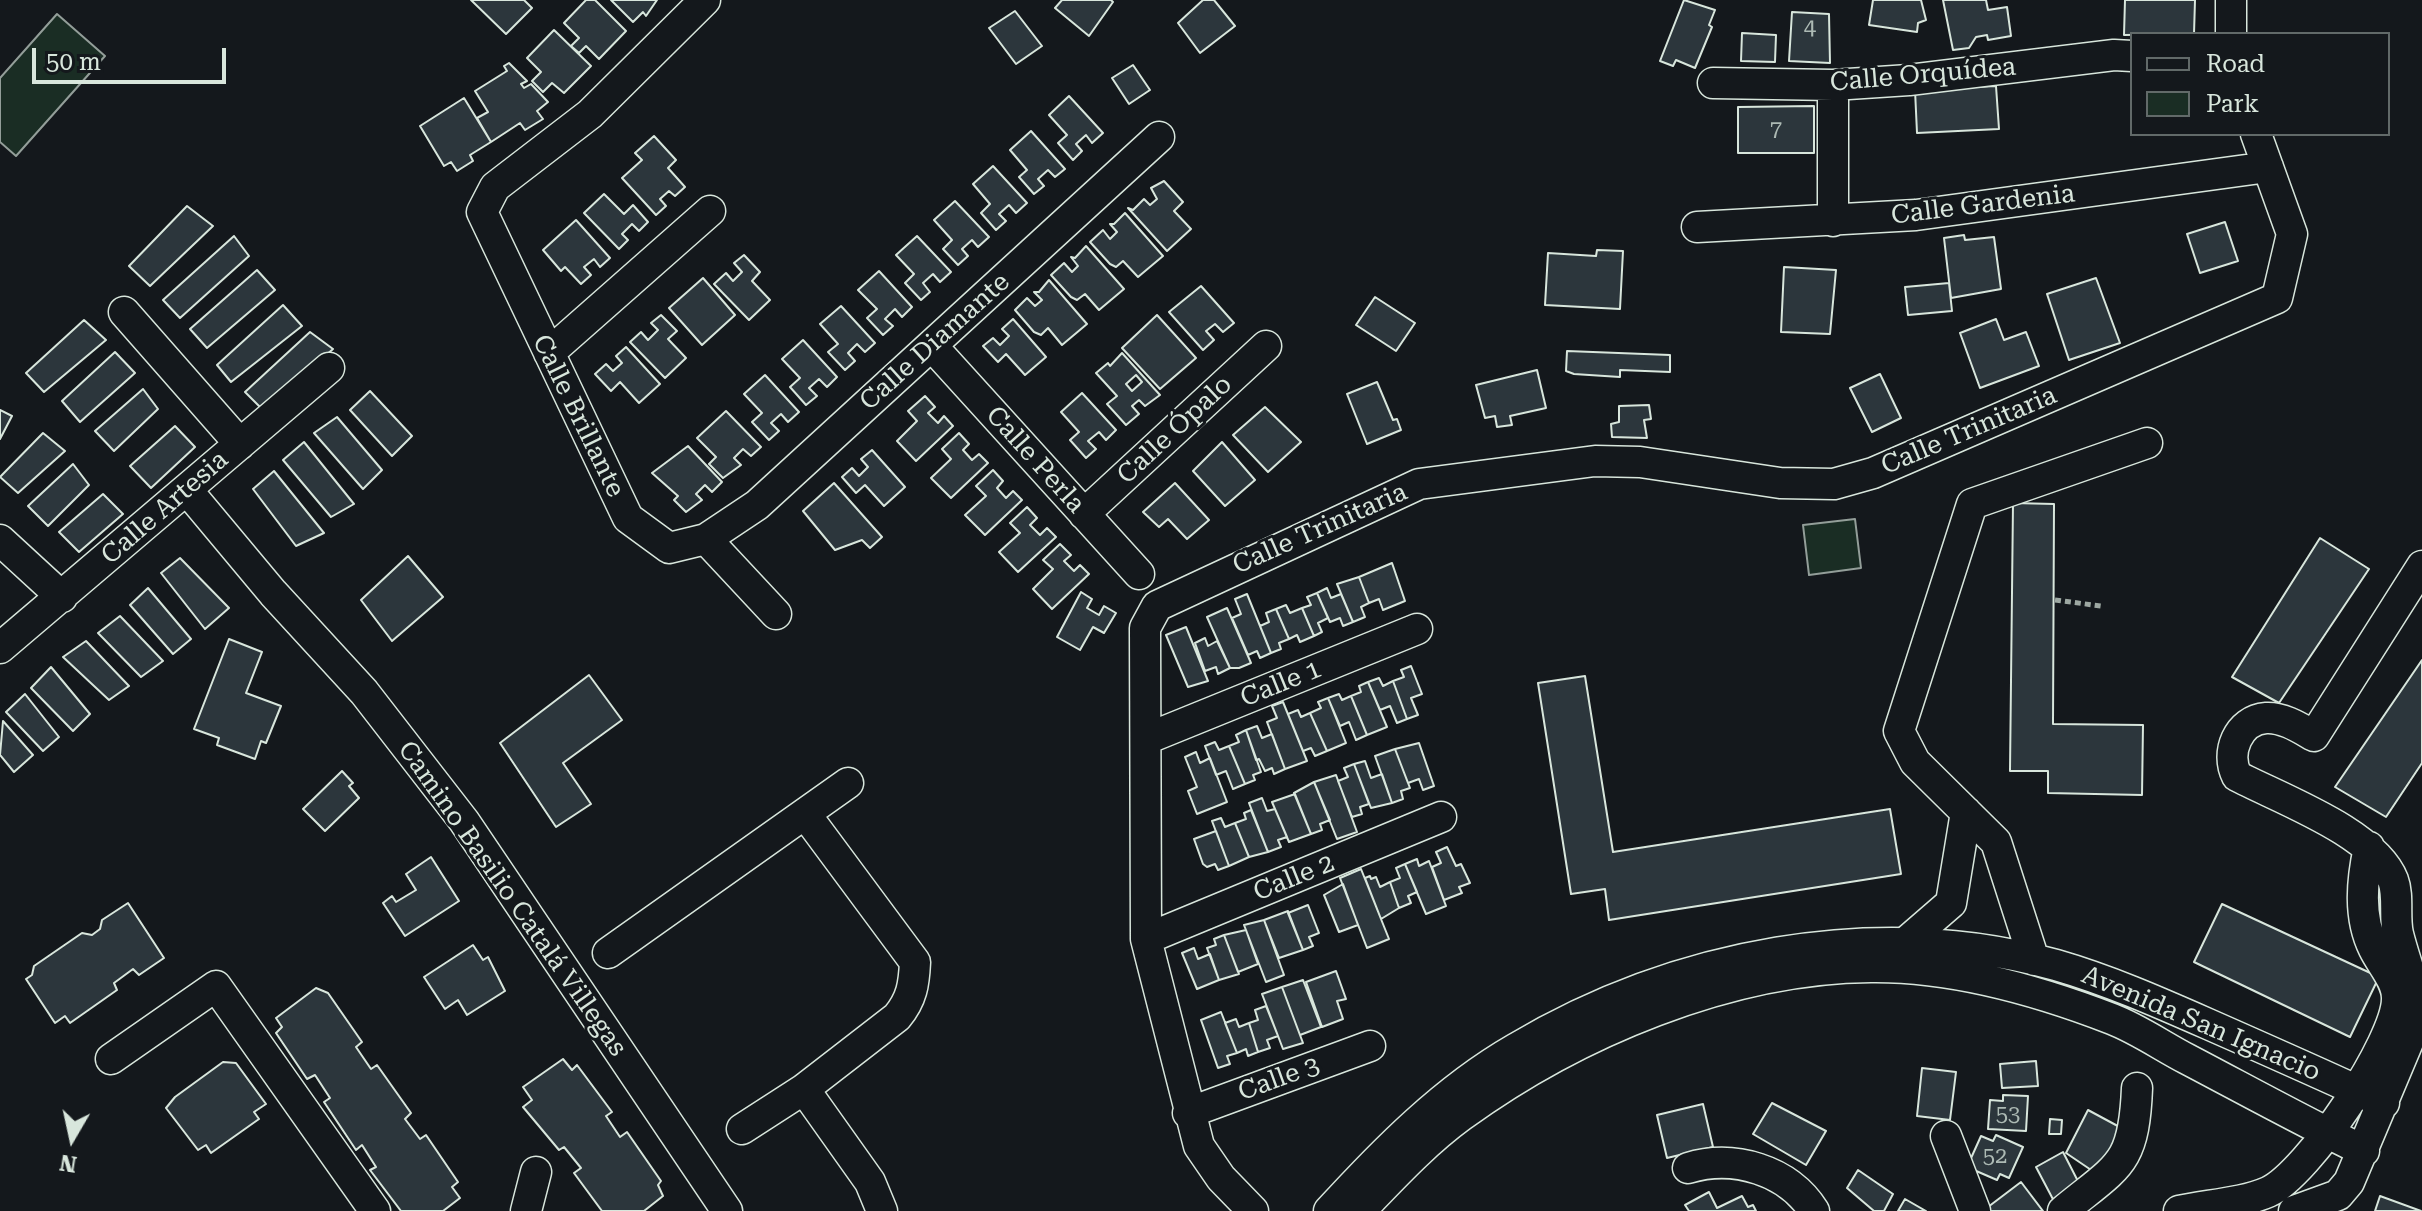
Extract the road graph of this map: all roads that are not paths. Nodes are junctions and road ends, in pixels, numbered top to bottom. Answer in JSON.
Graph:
{"nodes":[{"id":1,"x":705,"y":0,"type":"edge"},
{"id":2,"x":2231,"y":0,"type":"edge"},
{"id":3,"x":2231,"y":32,"type":"edge"},
{"id":4,"x":2130,"y":56,"type":"edge"},
{"id":5,"x":1713,"y":83,"type":"dead end"},
{"id":6,"x":1833,"y":85,"type":"junction"},
{"id":7,"x":2257,"y":136,"type":"edge"},
{"id":8,"x":1159,"y":137,"type":"dead end"},
{"id":9,"x":2268,"y":167,"type":"junction"},
{"id":10,"x":710,"y":211,"type":"dead end"},
{"id":11,"x":1833,"y":221,"type":"junction"},
{"id":12,"x":1697,"y":227,"type":"dead end"},
{"id":13,"x":124,"y":312,"type":"dead end"},
{"id":14,"x":932,"y":346,"type":"junction"},
{"id":15,"x":1266,"y":346,"type":"dead end"},
{"id":16,"x":549,"y":353,"type":"junction"},
{"id":17,"x":329,"y":368,"type":"dead end"},
{"id":18,"x":2147,"y":443,"type":"dead end"},
{"id":19,"x":240,"y":444,"type":"junction"},
{"id":20,"x":187,"y":490,"type":"junction"},
{"id":21,"x":1084,"y":514,"type":"junction"},
{"id":22,"x":0,"y":540,"type":"edge"},
{"id":23,"x":697,"y":542,"type":"junction"},
{"id":24,"x":2422,"y":566,"type":"edge"},
{"id":25,"x":1139,"y":574,"type":"dead end"},
{"id":26,"x":62,"y":597,"type":"junction"},
{"id":27,"x":776,"y":614,"type":"dead end"},
{"id":28,"x":1417,"y":629,"type":"dead end"},
{"id":29,"x":0,"y":648,"type":"edge"},
{"id":30,"x":1146,"y":739,"type":"junction"},
{"id":31,"x":848,"y":783,"type":"dead end"},
{"id":32,"x":1966,"y":812,"type":"junction"},
{"id":33,"x":806,"y":815,"type":"junction"},
{"id":34,"x":1441,"y":817,"type":"dead end"},
{"id":35,"x":2369,"y":847,"type":"junction"},
{"id":36,"x":1146,"y":939,"type":"junction"},
{"id":37,"x":1906,"y":942,"type":"junction"},
{"id":38,"x":608,"y":953,"type":"dead end"},
{"id":39,"x":2034,"y":960,"type":"junction"},
{"id":40,"x":1370,"y":1046,"type":"dead end"},
{"id":41,"x":111,"y":1059,"type":"dead end"},
{"id":42,"x":2137,"y":1088,"type":"dead end"},
{"id":43,"x":804,"y":1089,"type":"junction"},
{"id":44,"x":2355,"y":1089,"type":"junction"},
{"id":45,"x":2384,"y":1103,"type":"junction"},
{"id":46,"x":1188,"y":1113,"type":"junction"},
{"id":47,"x":742,"y":1129,"type":"dead end"},
{"id":48,"x":2327,"y":1133,"type":"junction"},
{"id":49,"x":1946,"y":1136,"type":"dead end"},
{"id":50,"x":2364,"y":1151,"type":"junction"},
{"id":51,"x":1688,"y":1168,"type":"dead end"},
{"id":52,"x":536,"y":1172,"type":"dead end"},
{"id":53,"x":375,"y":1211,"type":"edge"},
{"id":54,"x":526,"y":1211,"type":"edge"},
{"id":55,"x":727,"y":1211,"type":"edge"},
{"id":56,"x":882,"y":1211,"type":"edge"},
{"id":57,"x":1253,"y":1211,"type":"edge"},
{"id":58,"x":1329,"y":1211,"type":"edge"},
{"id":59,"x":1360,"y":1211,"type":"edge"},
{"id":60,"x":1814,"y":1211,"type":"edge"},
{"id":61,"x":1975,"y":1211,"type":"edge"},
{"id":62,"x":2063,"y":1211,"type":"edge"},
{"id":63,"x":2179,"y":1211,"type":"edge"},
{"id":64,"x":2294,"y":1211,"type":"edge"}],
"edges":[{"from":1,"to":16,"type":"street","name":"Calle Brillante"},
{"from":2,"to":3,"type":"street"},
{"from":4,"to":6,"type":"street","name":"Calle Orquídea"},
{"from":5,"to":6,"type":"street","name":"Calle Orquídea"},
{"from":6,"to":11,"type":"street"},
{"from":7,"to":9,"type":"street"},
{"from":8,"to":14,"type":"street","name":"Calle Diamante"},
{"from":9,"to":11,"type":"street","name":"Calle Gardenia"},
{"from":9,"to":30,"type":"street","name":"Calle Trinitaria"},
{"from":10,"to":16,"type":"street"},
{"from":11,"to":12,"type":"street","name":"Calle Gardenia"},
{"from":13,"to":19,"type":"street"},
{"from":14,"to":21,"type":"street","name":"Calle Perla"},
{"from":14,"to":23,"type":"street","name":"Calle Diamante"},
{"from":15,"to":21,"type":"street","name":"Calle Ópalo"},
{"from":16,"to":23,"type":"street","name":"Calle Brillante"},
{"from":17,"to":19,"type":"street","name":"Calle Artesia"},
{"from":18,"to":32,"type":"street"},
{"from":19,"to":20,"type":"street","name":"Calle Artesia"},
{"from":20,"to":26,"type":"street","name":"Calle Artesia"},
{"from":20,"to":55,"type":"street","name":"Camino Basilio Catalá Villegas"},
{"from":21,"to":25,"type":"street","name":"Calle Perla"},
{"from":22,"to":26,"type":"street"},
{"from":23,"to":27,"type":"street"},
{"from":24,"to":35,"type":"street"},
{"from":26,"to":29,"type":"street","name":"Calle Artesia"},
{"from":28,"to":30,"type":"street","name":"Calle 1"},
{"from":30,"to":36,"type":"street","name":"Calle Trinitaria"},
{"from":31,"to":33,"type":"street"},
{"from":32,"to":37,"type":"street"},
{"from":32,"to":39,"type":"street"},
{"from":33,"to":38,"type":"street"},
{"from":33,"to":43,"type":"street"},
{"from":34,"to":36,"type":"street","name":"Calle 2"},
{"from":35,"to":44,"type":"street"},
{"from":35,"to":45,"type":"street"},
{"from":36,"to":46,"type":"street","name":"Calle Trinitaria"},
{"from":37,"to":39,"type":"street","name":"Avenida San Ignacio"},
{"from":37,"to":58,"type":"street","name":"Avenida San Ignacio"},
{"from":39,"to":44,"type":"street","name":"Avenida San Ignacio"},
{"from":40,"to":46,"type":"street","name":"Calle 3"},
{"from":41,"to":53,"type":"street"},
{"from":42,"to":62,"type":"street"},
{"from":43,"to":47,"type":"street"},
{"from":43,"to":56,"type":"street"},
{"from":44,"to":45,"type":"street","name":"Avenida San Ignacio"},
{"from":44,"to":48,"type":"street"},
{"from":45,"to":50,"type":"street"},
{"from":46,"to":57,"type":"street","name":"Calle Trinitaria"},
{"from":48,"to":50,"type":"street","name":"Avenida San Ignacio"},
{"from":48,"to":59,"type":"street","name":"Avenida San Ignacio"},
{"from":48,"to":63,"type":"street"},
{"from":49,"to":61,"type":"street"},
{"from":50,"to":64,"type":"street"},
{"from":51,"to":60,"type":"street"},
{"from":52,"to":54,"type":"street"}]}
